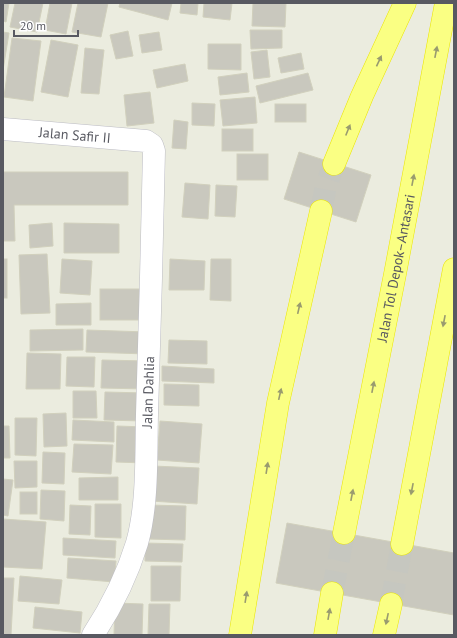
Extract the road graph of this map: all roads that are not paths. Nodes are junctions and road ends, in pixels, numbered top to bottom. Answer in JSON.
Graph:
{"nodes":[{"id":1,"x":405,"y":3,"type":"edge"},
{"id":2,"x":446,"y":3,"type":"edge"},
{"id":3,"x":3,"y":129,"type":"edge"},
{"id":4,"x":146,"y":141,"type":"joint"},
{"id":5,"x":334,"y":164,"type":"tunnel mouth"},
{"id":6,"x":321,"y":211,"type":"tunnel mouth"},
{"id":7,"x":454,"y":269,"type":"edge"},
{"id":8,"x":344,"y":533,"type":"tunnel mouth"},
{"id":9,"x":402,"y":544,"type":"tunnel mouth"},
{"id":10,"x":332,"y":594,"type":"tunnel mouth"},
{"id":11,"x":391,"y":604,"type":"tunnel mouth"},
{"id":12,"x":93,"y":635,"type":"edge"},
{"id":13,"x":240,"y":635,"type":"edge"},
{"id":14,"x":325,"y":635,"type":"edge"},
{"id":15,"x":384,"y":635,"type":"edge"}],
"edges":[{"from":5,"to":1,"type":"highway","one_way":true},
{"from":8,"to":2,"type":"highway","name":"Jalan Tol Depok–Antasari","one_way":true},
{"from":3,"to":4,"type":"street","name":"Jalan Safir II"},
{"from":4,"to":12,"type":"street","name":"Jalan Dahlia"},
{"from":13,"to":6,"type":"highway","one_way":true},
{"from":7,"to":9,"type":"highway","one_way":true},
{"from":14,"to":10,"type":"highway","one_way":true},
{"from":11,"to":15,"type":"highway","one_way":true}]}
